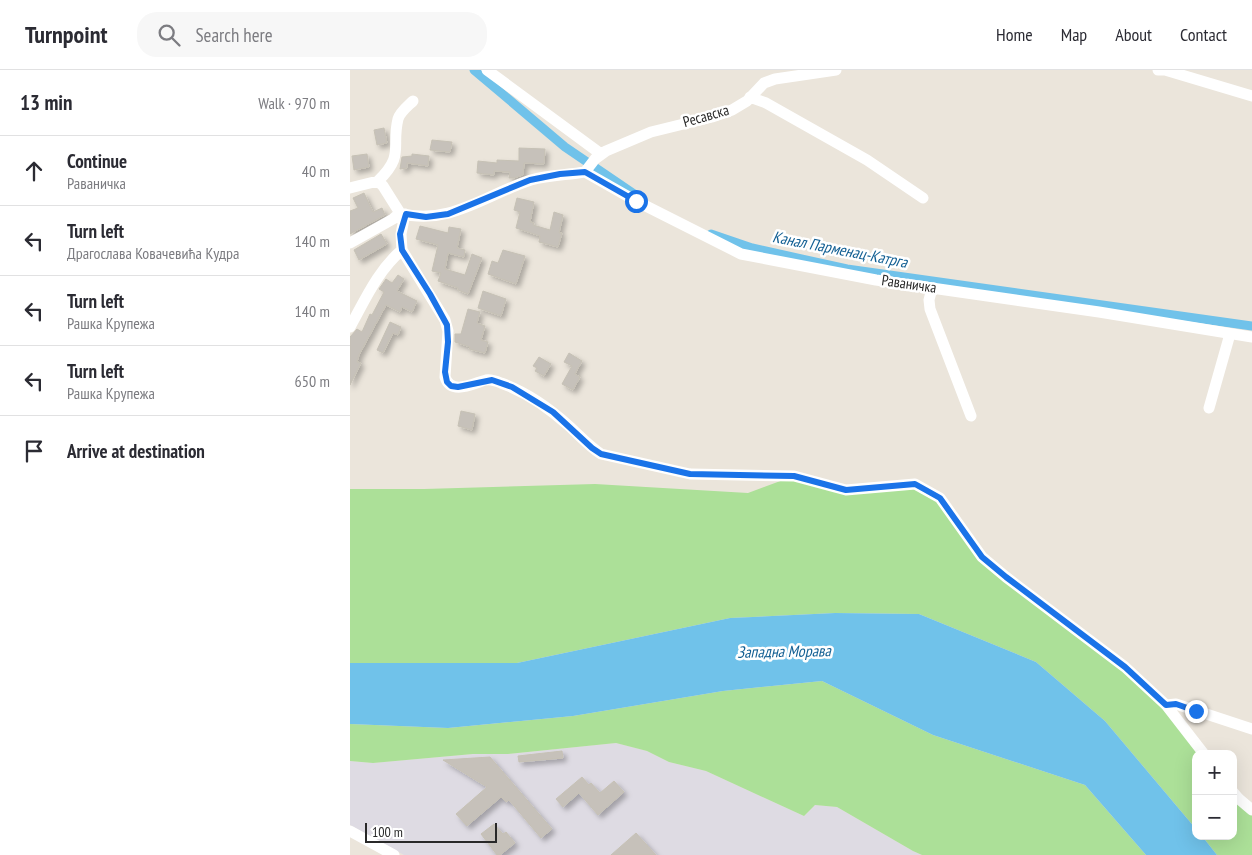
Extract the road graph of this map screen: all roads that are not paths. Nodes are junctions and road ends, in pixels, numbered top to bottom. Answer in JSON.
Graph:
{"nodes":[{"id":1,"x":487,"y":70,"type":"edge"},
{"id":2,"x":836,"y":70,"type":"edge"},
{"id":3,"x":1158,"y":70,"type":"edge"},
{"id":4,"x":1165,"y":70,"type":"edge"},
{"id":5,"x":775,"y":74,"type":"edge"},
{"id":6,"x":1252,"y":96,"type":"edge"},
{"id":7,"x":750,"y":98,"type":"junction"},
{"id":8,"x":413,"y":101,"type":"dead end"},
{"id":9,"x":592,"y":163,"type":"junction"},
{"id":10,"x":378,"y":181,"type":"junction"},
{"id":11,"x":350,"y":188,"type":"edge"},
{"id":12,"x":923,"y":198,"type":"dead end"},
{"id":13,"x":403,"y":213,"type":"junction"},
{"id":14,"x":350,"y":244,"type":"edge"},
{"id":15,"x":402,"y":250,"type":"junction"},
{"id":16,"x":932,"y":288,"type":"junction"},
{"id":17,"x":350,"y":327,"type":"edge"},
{"id":18,"x":1230,"y":334,"type":"junction"},
{"id":19,"x":1252,"y":337,"type":"edge"},
{"id":20,"x":1209,"y":408,"type":"dead end"},
{"id":21,"x":971,"y":416,"type":"dead end"},
{"id":22,"x":1166,"y":705,"type":"junction"},
{"id":23,"x":1252,"y":729,"type":"edge"},
{"id":24,"x":1201,"y":750,"type":"edge"},
{"id":25,"x":1236,"y":795,"type":"edge"},
{"id":26,"x":1252,"y":810,"type":"edge"},
{"id":27,"x":350,"y":831,"type":"edge"},
{"id":28,"x":394,"y":855,"type":"edge"}],
"edges":[{"from":1,"to":9,"type":"street","name":"Раваничка"},
{"from":2,"to":5,"type":"street","name":"Ресавска"},
{"from":3,"to":4,"type":"street"},
{"from":4,"to":6,"type":"street"},
{"from":5,"to":7,"type":"street","name":"Ресавска"},
{"from":7,"to":9,"type":"street","name":"Ресавска"},
{"from":7,"to":12,"type":"street"},
{"from":8,"to":10,"type":"street"},
{"from":9,"to":13,"type":"street","name":"Ресавска"},
{"from":9,"to":16,"type":"street","name":"Раваничка"},
{"from":10,"to":11,"type":"street"},
{"from":10,"to":13,"type":"street"},
{"from":13,"to":14,"type":"street"},
{"from":13,"to":15,"type":"street"},
{"from":15,"to":17,"type":"street"},
{"from":15,"to":22,"type":"street"},
{"from":16,"to":18,"type":"street","name":"Раваничка"},
{"from":16,"to":21,"type":"street"},
{"from":18,"to":19,"type":"street","name":"Раваничка"},
{"from":18,"to":20,"type":"street"},
{"from":22,"to":23,"type":"street"},
{"from":22,"to":24,"type":"street"},
{"from":25,"to":26,"type":"street"},
{"from":27,"to":28,"type":"street"}]}
